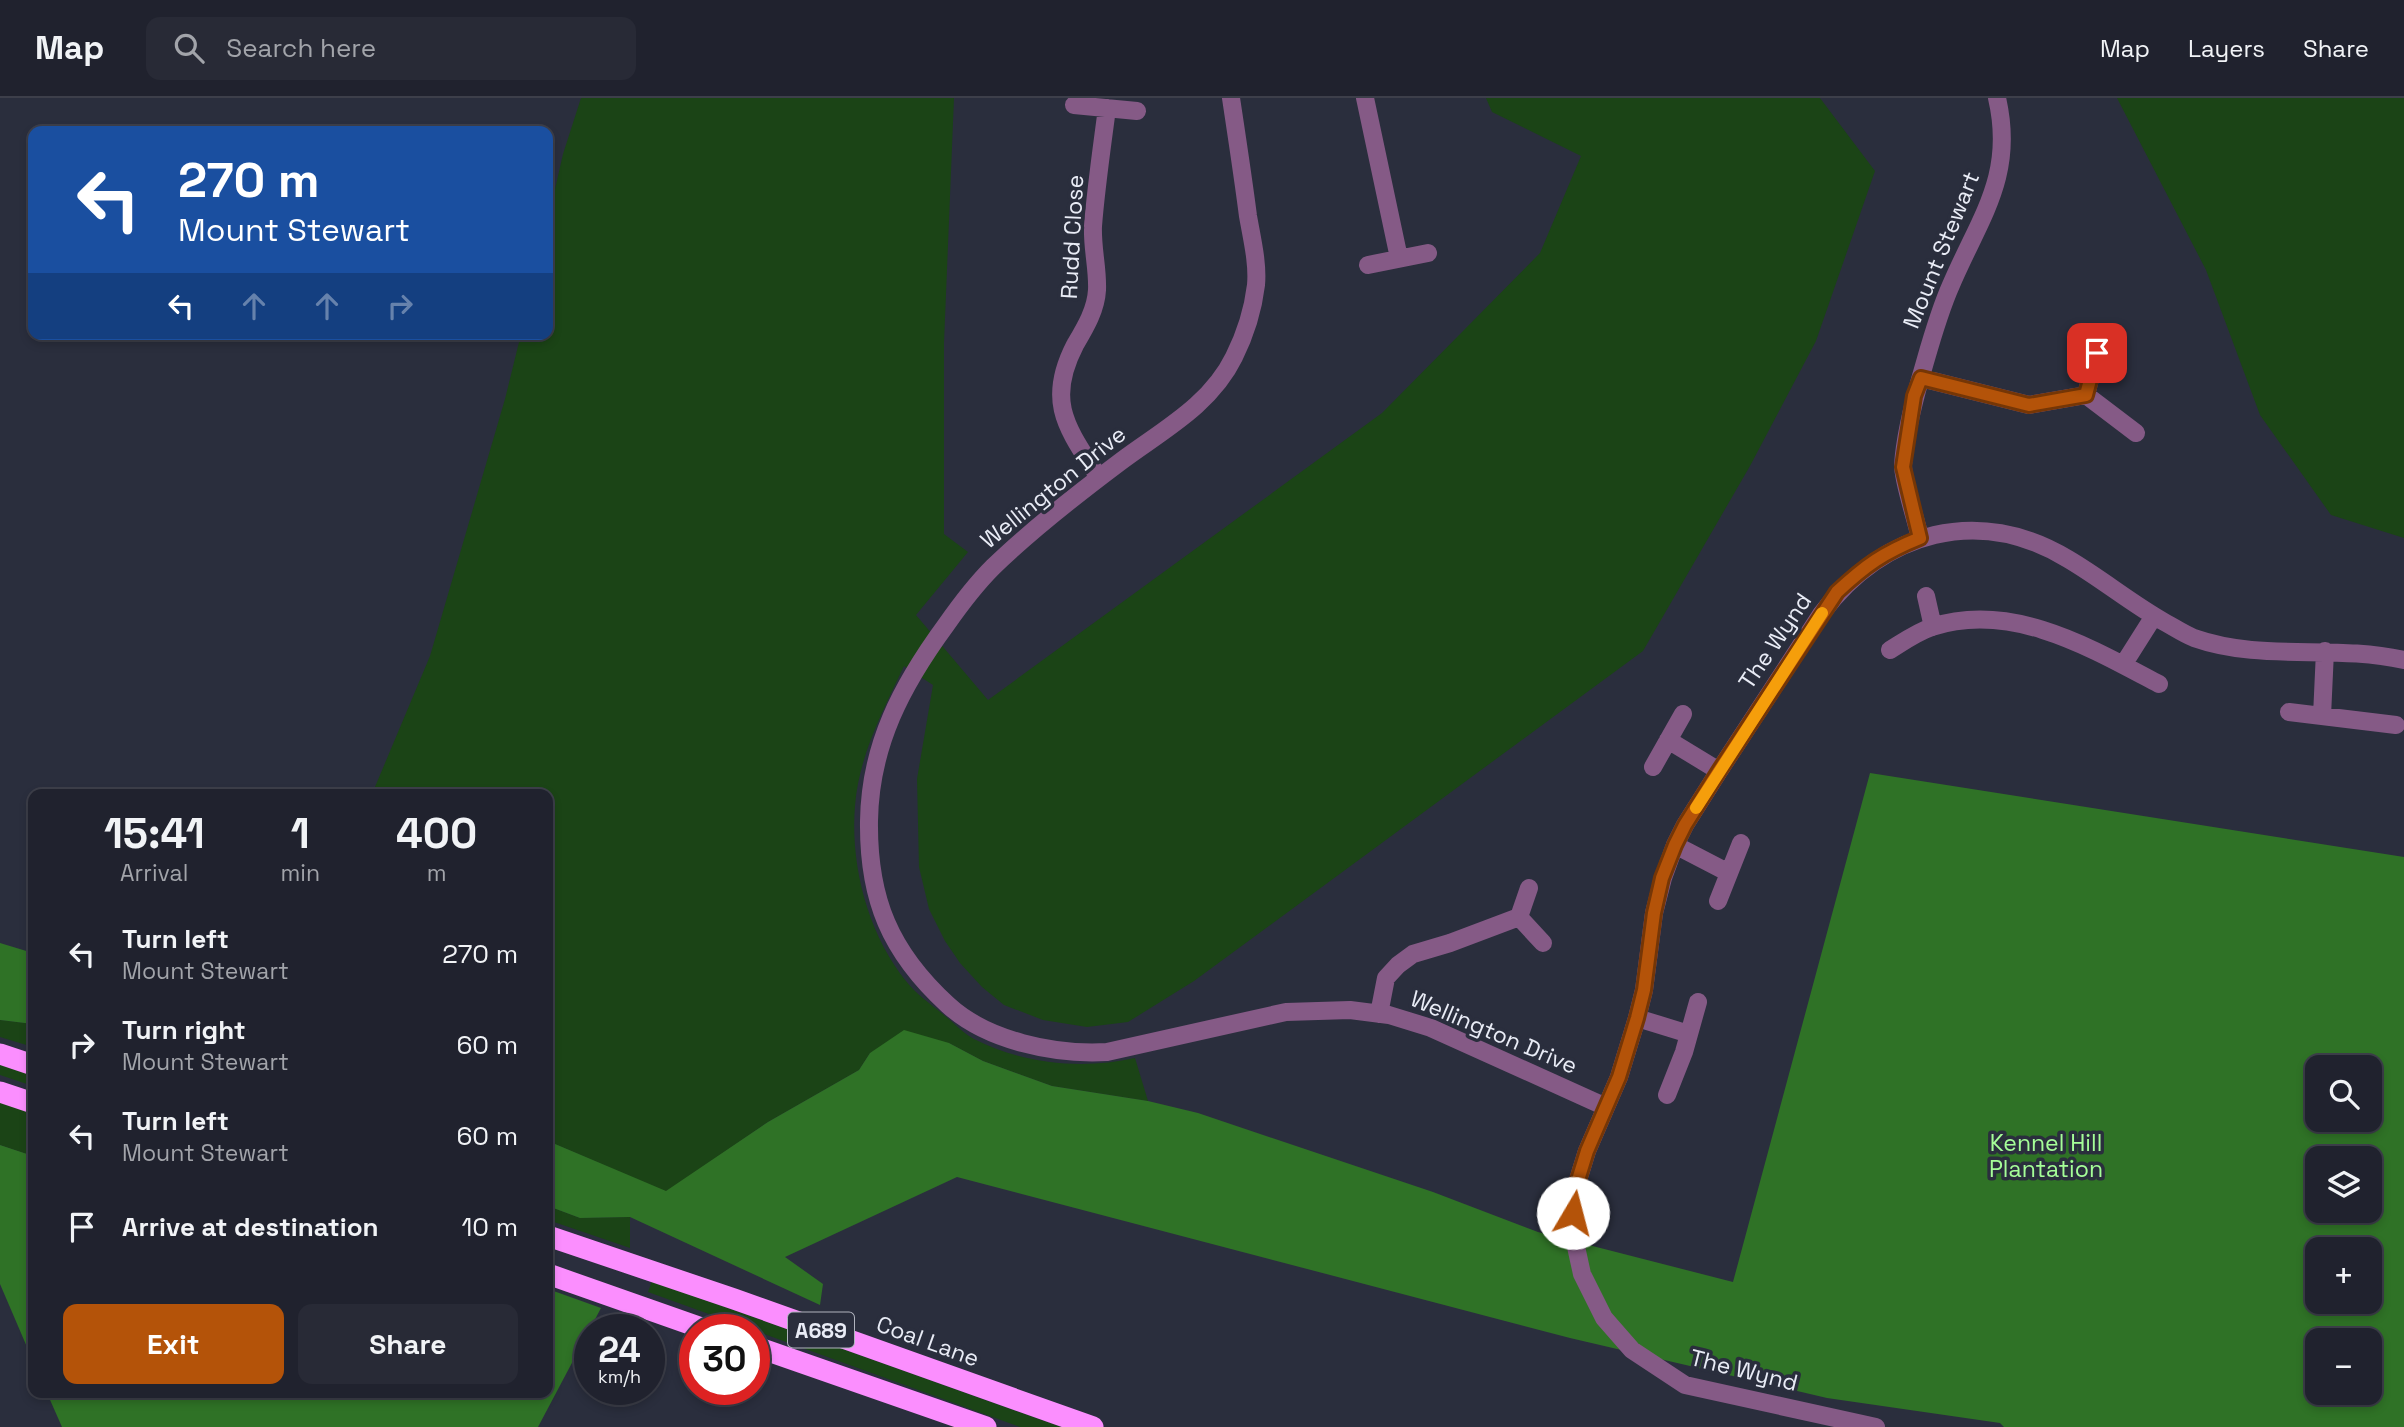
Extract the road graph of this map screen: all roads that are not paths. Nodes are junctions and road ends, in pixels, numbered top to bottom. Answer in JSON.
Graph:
{"nodes":[{"id":1,"x":1231,"y":98,"type":"edge"},
{"id":2,"x":1365,"y":98,"type":"edge"},
{"id":3,"x":1997,"y":98,"type":"edge"},
{"id":4,"x":1074,"y":105,"type":"dead end"},
{"id":5,"x":1107,"y":108,"type":"junction"},
{"id":6,"x":1137,"y":111,"type":"dead end"},
{"id":7,"x":1428,"y":253,"type":"dead end"},
{"id":8,"x":1399,"y":258,"type":"junction"},
{"id":9,"x":1368,"y":265,"type":"dead end"},
{"id":10,"x":2102,"y":332,"type":"dead end"},
{"id":11,"x":1921,"y":378,"type":"junction"},
{"id":12,"x":2086,"y":395,"type":"junction"},
{"id":13,"x":2136,"y":433,"type":"dead end"},
{"id":14,"x":1099,"y":478,"type":"junction"},
{"id":15,"x":1920,"y":538,"type":"junction"},
{"id":16,"x":1926,"y":596,"type":"dead end"},
{"id":17,"x":2154,"y":616,"type":"junction"},
{"id":18,"x":1933,"y":627,"type":"junction"},
{"id":19,"x":1890,"y":650,"type":"dead end"},
{"id":20,"x":2325,"y":651,"type":"junction"},
{"id":21,"x":2404,"y":660,"type":"edge"},
{"id":22,"x":2123,"y":665,"type":"junction"},
{"id":23,"x":2159,"y":684,"type":"dead end"},
{"id":24,"x":2290,"y":712,"type":"dead end"},
{"id":25,"x":1683,"y":714,"type":"dead end"},
{"id":26,"x":2322,"y":716,"type":"junction"},
{"id":27,"x":2396,"y":725,"type":"dead end"},
{"id":28,"x":1668,"y":740,"type":"junction"},
{"id":29,"x":1653,"y":767,"type":"dead end"},
{"id":30,"x":1719,"y":771,"type":"junction"},
{"id":31,"x":1741,"y":844,"type":"dead end"},
{"id":32,"x":1675,"y":845,"type":"junction"},
{"id":33,"x":1730,"y":873,"type":"junction"},
{"id":34,"x":1529,"y":888,"type":"dead end"},
{"id":35,"x":1718,"y":901,"type":"dead end"},
{"id":36,"x":1519,"y":917,"type":"junction"},
{"id":37,"x":1543,"y":943,"type":"dead end"},
{"id":38,"x":1698,"y":1002,"type":"dead end"},
{"id":39,"x":1378,"y":1014,"type":"junction"},
{"id":40,"x":1637,"y":1018,"type":"junction"},
{"id":41,"x":1689,"y":1034,"type":"junction"},
{"id":42,"x":0,"y":1054,"type":"edge"},
{"id":43,"x":28,"y":1063,"type":"edge"},
{"id":44,"x":0,"y":1092,"type":"edge"},
{"id":45,"x":1668,"y":1094,"type":"dead end"},
{"id":46,"x":28,"y":1101,"type":"edge"},
{"id":47,"x":1606,"y":1107,"type":"junction"},
{"id":48,"x":553,"y":1238,"type":"edge"},
{"id":49,"x":553,"y":1276,"type":"edge"},
{"id":50,"x":679,"y":1320,"type":"edge"},
{"id":51,"x":770,"y":1352,"type":"edge"},
{"id":52,"x":986,"y":1427,"type":"edge"},
{"id":53,"x":1093,"y":1427,"type":"edge"},
{"id":54,"x":1876,"y":1427,"type":"edge"}],
"edges":[{"from":1,"to":14,"type":"street","name":"Wellington Drive"},
{"from":2,"to":8,"type":"street"},
{"from":3,"to":11,"type":"street","name":"Mount Stewart"},
{"from":4,"to":5,"type":"street"},
{"from":5,"to":6,"type":"street"},
{"from":5,"to":14,"type":"street","name":"Rudd Close"},
{"from":7,"to":8,"type":"street"},
{"from":8,"to":9,"type":"street"},
{"from":10,"to":12,"type":"street"},
{"from":11,"to":12,"type":"street"},
{"from":11,"to":15,"type":"street","name":"Mount Stewart"},
{"from":12,"to":13,"type":"street"},
{"from":14,"to":39,"type":"street","name":"Wellington Drive"},
{"from":15,"to":17,"type":"street","name":"The Wynd"},
{"from":15,"to":30,"type":"street","name":"The Wynd"},
{"from":16,"to":18,"type":"street"},
{"from":17,"to":20,"type":"street","name":"The Wynd"},
{"from":17,"to":22,"type":"street"},
{"from":18,"to":19,"type":"street"},
{"from":18,"to":22,"type":"street"},
{"from":20,"to":21,"type":"street","name":"The Wynd"},
{"from":20,"to":26,"type":"street"},
{"from":22,"to":23,"type":"street"},
{"from":24,"to":26,"type":"street"},
{"from":25,"to":28,"type":"street"},
{"from":26,"to":27,"type":"street"},
{"from":28,"to":29,"type":"street"},
{"from":28,"to":30,"type":"street"},
{"from":30,"to":32,"type":"street","name":"The Wynd"},
{"from":31,"to":33,"type":"street"},
{"from":32,"to":33,"type":"street"},
{"from":32,"to":40,"type":"street","name":"The Wynd"},
{"from":33,"to":35,"type":"street"},
{"from":34,"to":36,"type":"street"},
{"from":36,"to":37,"type":"street"},
{"from":36,"to":39,"type":"street"},
{"from":38,"to":41,"type":"street"},
{"from":39,"to":47,"type":"street","name":"Wellington Drive"},
{"from":40,"to":41,"type":"street"},
{"from":40,"to":47,"type":"street","name":"The Wynd"},
{"from":41,"to":45,"type":"street"},
{"from":42,"to":43,"type":"highway"},
{"from":44,"to":46,"type":"highway"},
{"from":47,"to":54,"type":"street","name":"The Wynd"},
{"from":48,"to":53,"type":"highway","name":"Coal Lane","number":"A689"},
{"from":49,"to":50,"type":"highway"},
{"from":51,"to":52,"type":"highway","number":"A689"}]}
